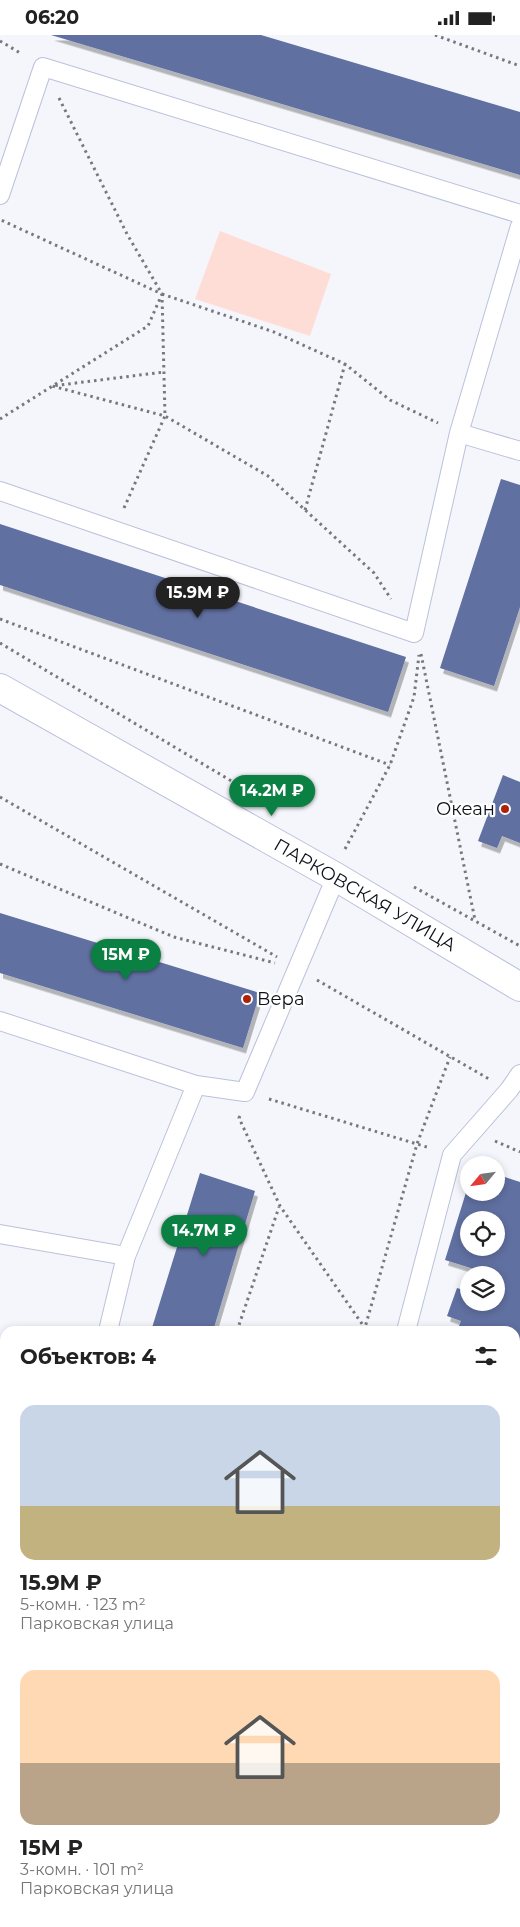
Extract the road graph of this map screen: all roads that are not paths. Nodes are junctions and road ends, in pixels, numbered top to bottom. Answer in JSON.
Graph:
{"nodes":[{"id":1,"x":0,"y":195,"type":"edge"},
{"id":2,"x":520,"y":214,"type":"edge"},
{"id":3,"x":520,"y":226,"type":"edge"},
{"id":4,"x":459,"y":433,"type":"junction"},
{"id":5,"x":520,"y":451,"type":"edge"},
{"id":6,"x":0,"y":491,"type":"edge"},
{"id":7,"x":0,"y":688,"type":"edge"},
{"id":8,"x":336,"y":877,"type":"junction"},
{"id":9,"x":518,"y":981,"type":"edge"},
{"id":10,"x":0,"y":1021,"type":"edge"},
{"id":11,"x":520,"y":1075,"type":"edge"},
{"id":12,"x":196,"y":1085,"type":"junction"},
{"id":13,"x":0,"y":1234,"type":"edge"},
{"id":14,"x":126,"y":1257,"type":"junction"},
{"id":15,"x":109,"y":1326,"type":"edge"},
{"id":16,"x":407,"y":1326,"type":"edge"}],
"edges":[{"from":1,"to":2,"type":"lane"},
{"from":3,"to":4,"type":"lane"},
{"from":4,"to":5,"type":"lane"},
{"from":4,"to":6,"type":"lane"},
{"from":7,"to":8,"type":"street","name":"ПАРКОВСКАЯ УЛИЦА"},
{"from":8,"to":9,"type":"street","name":"ПАРКОВСКАЯ УЛИЦА"},
{"from":8,"to":12,"type":"lane"},
{"from":10,"to":12,"type":"lane"},
{"from":11,"to":16,"type":"lane"},
{"from":12,"to":14,"type":"lane"},
{"from":13,"to":14,"type":"lane"},
{"from":14,"to":15,"type":"lane"}]}
